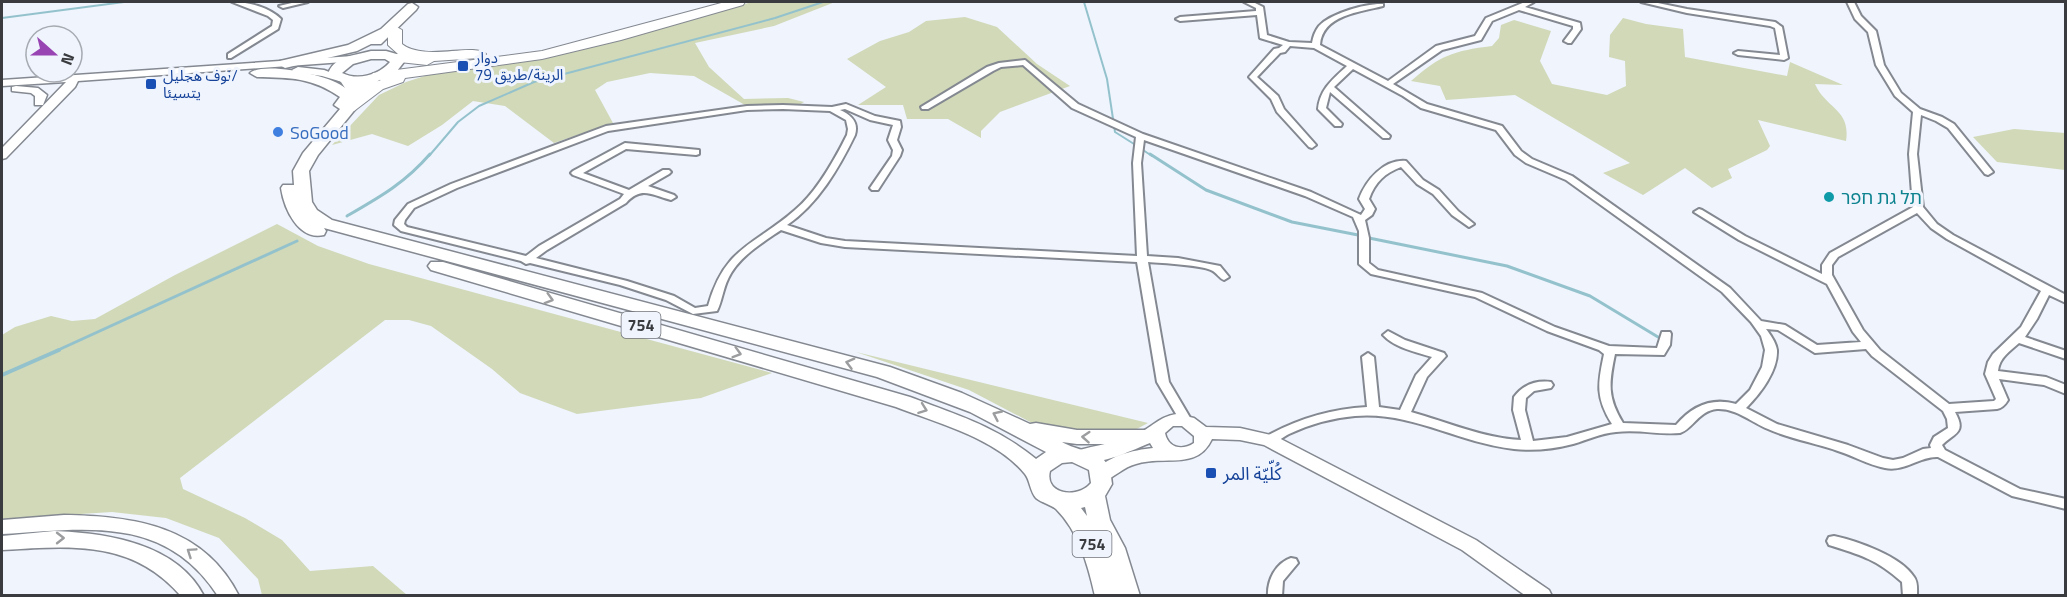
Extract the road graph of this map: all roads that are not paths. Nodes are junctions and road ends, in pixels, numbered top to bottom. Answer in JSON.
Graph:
{"nodes":[{"id":1,"x":236,"y":2,"type":"edge"},
{"id":2,"x":304,"y":2,"type":"edge"},
{"id":3,"x":702,"y":2,"type":"edge"},
{"id":4,"x":738,"y":2,"type":"edge"},
{"id":5,"x":1248,"y":2,"type":"edge"},
{"id":6,"x":1530,"y":2,"type":"edge"},
{"id":7,"x":1645,"y":2,"type":"edge"},
{"id":8,"x":1851,"y":2,"type":"edge"},
{"id":9,"x":413,"y":4,"type":"edge"},
{"id":10,"x":1381,"y":5,"type":"dead end"},
{"id":11,"x":283,"y":6,"type":"dead end"},
{"id":12,"x":1518,"y":7,"type":"junction"},
{"id":13,"x":1261,"y":13,"type":"junction"},
{"id":14,"x":1180,"y":19,"type":"dead end"},
{"id":15,"x":390,"y":31,"type":"junction"},
{"id":16,"x":1568,"y":41,"type":"dead end"},
{"id":17,"x":1288,"y":44,"type":"junction"},
{"id":18,"x":1316,"y":46,"type":"junction"},
{"id":19,"x":482,"y":53,"type":"junction"},
{"id":20,"x":1738,"y":53,"type":"dead end"},
{"id":21,"x":231,"y":56,"type":"dead end"},
{"id":22,"x":392,"y":57,"type":"junction"},
{"id":23,"x":356,"y":58,"type":"junction"},
{"id":24,"x":285,"y":64,"type":"junction"},
{"id":25,"x":1353,"y":65,"type":"junction"},
{"id":26,"x":433,"y":71,"type":"junction"},
{"id":27,"x":257,"y":73,"type":"junction"},
{"id":28,"x":377,"y":76,"type":"junction"},
{"id":29,"x":343,"y":79,"type":"junction"},
{"id":30,"x":84,"y":80,"type":"edge"},
{"id":31,"x":84,"y":81,"type":"edge"},
{"id":32,"x":24,"y":82,"type":"edge"},
{"id":33,"x":112,"y":82,"type":"junction"},
{"id":34,"x":2,"y":83,"type":"edge"},
{"id":35,"x":63,"y":84,"type":"edge"},
{"id":36,"x":69,"y":84,"type":"edge"},
{"id":37,"x":1387,"y":85,"type":"junction"},
{"id":38,"x":57,"y":86,"type":"junction"},
{"id":39,"x":1329,"y":87,"type":"junction"},
{"id":40,"x":7,"y":89,"type":"edge"},
{"id":41,"x":55,"y":101,"type":"junction"},
{"id":42,"x":39,"y":103,"type":"junction"},
{"id":43,"x":346,"y":105,"type":"junction"},
{"id":44,"x":925,"y":107,"type":"dead end"},
{"id":45,"x":832,"y":109,"type":"junction"},
{"id":46,"x":1917,"y":111,"type":"junction"},
{"id":47,"x":1338,"y":124,"type":"dead end"},
{"id":48,"x":1140,"y":136,"type":"junction"},
{"id":49,"x":1386,"y":136,"type":"dead end"},
{"id":50,"x":2,"y":140,"type":"edge"},
{"id":51,"x":1312,"y":145,"type":"dead end"},
{"id":52,"x":696,"y":152,"type":"dead end"},
{"id":53,"x":2,"y":155,"type":"edge"},
{"id":54,"x":666,"y":172,"type":"dead end"},
{"id":55,"x":1988,"y":172,"type":"dead end"},
{"id":56,"x":875,"y":188,"type":"dead end"},
{"id":57,"x":630,"y":193,"type":"junction"},
{"id":58,"x":671,"y":196,"type":"dead end"},
{"id":59,"x":1918,"y":208,"type":"junction"},
{"id":60,"x":1699,"y":212,"type":"dead end"},
{"id":61,"x":1361,"y":219,"type":"junction"},
{"id":62,"x":1469,"y":224,"type":"dead end"},
{"id":63,"x":780,"y":226,"type":"junction"},
{"id":64,"x":1142,"y":259,"type":"junction"},
{"id":65,"x":526,"y":261,"type":"junction"},
{"id":66,"x":1224,"y":277,"type":"dead end"},
{"id":67,"x":1830,"y":282,"type":"junction"},
{"id":68,"x":2047,"y":290,"type":"junction"},
{"id":69,"x":2066,"y":292,"type":"edge"},
{"id":70,"x":2066,"y":300,"type":"edge"},
{"id":71,"x":1758,"y":324,"type":"junction"},
{"id":72,"x":1666,"y":334,"type":"dead end"},
{"id":73,"x":1388,"y":335,"type":"dead end"},
{"id":74,"x":2017,"y":338,"type":"junction"},
{"id":75,"x":1869,"y":345,"type":"junction"},
{"id":76,"x":1608,"y":350,"type":"junction"},
{"id":77,"x":2066,"y":355,"type":"edge"},
{"id":78,"x":1368,"y":357,"type":"dead end"},
{"id":79,"x":1991,"y":374,"type":"junction"},
{"id":80,"x":1547,"y":385,"type":"dead end"},
{"id":81,"x":2066,"y":390,"type":"edge"},
{"id":82,"x":1947,"y":408,"type":"junction"},
{"id":83,"x":1738,"y":409,"type":"junction"},
{"id":84,"x":1372,"y":411,"type":"junction"},
{"id":85,"x":1404,"y":414,"type":"junction"},
{"id":86,"x":1186,"y":421,"type":"junction"},
{"id":87,"x":1022,"y":427,"type":"junction"},
{"id":88,"x":1620,"y":427,"type":"junction"},
{"id":89,"x":1202,"y":433,"type":"junction"},
{"id":90,"x":1151,"y":434,"type":"junction"},
{"id":91,"x":1269,"y":440,"type":"junction"},
{"id":92,"x":1528,"y":445,"type":"junction"},
{"id":93,"x":1173,"y":453,"type":"junction"},
{"id":94,"x":1940,"y":453,"type":"junction"},
{"id":95,"x":1074,"y":455,"type":"junction"},
{"id":96,"x":1039,"y":473,"type":"junction"},
{"id":97,"x":1098,"y":485,"type":"junction"},
{"id":98,"x":1061,"y":500,"type":"junction"},
{"id":99,"x":2066,"y":504,"type":"edge"},
{"id":100,"x":2,"y":527,"type":"edge"},
{"id":101,"x":1834,"y":541,"type":"dead end"},
{"id":102,"x":2,"y":543,"type":"edge"},
{"id":103,"x":1291,"y":563,"type":"dead end"},
{"id":104,"x":195,"y":596,"type":"edge"},
{"id":105,"x":229,"y":596,"type":"edge"},
{"id":106,"x":1107,"y":596,"type":"edge"},
{"id":107,"x":1128,"y":596,"type":"edge"},
{"id":108,"x":1275,"y":596,"type":"edge"},
{"id":109,"x":1542,"y":596,"type":"edge"},
{"id":110,"x":1910,"y":596,"type":"edge"}],
"edges":[{"from":1,"to":21,"type":"street"},
{"from":2,"to":11,"type":"street"},
{"from":3,"to":19,"type":"highway"},
{"from":4,"to":26,"type":"highway"},
{"from":5,"to":13,"type":"street"},
{"from":6,"to":12,"type":"street"},
{"from":7,"to":20,"type":"street"},
{"from":8,"to":46,"type":"street"},
{"from":9,"to":15,"type":"main road"},
{"from":10,"to":18,"type":"street"},
{"from":12,"to":16,"type":"street"},
{"from":12,"to":37,"type":"street"},
{"from":13,"to":14,"type":"street"},
{"from":13,"to":17,"type":"street"},
{"from":15,"to":19,"type":"highway"},
{"from":15,"to":22,"type":"main road"},
{"from":15,"to":23,"type":"main road"},
{"from":15,"to":24,"type":"main road"},
{"from":17,"to":18,"type":"street"},
{"from":17,"to":51,"type":"street"},
{"from":18,"to":25,"type":"street"},
{"from":19,"to":22,"type":"highway"},
{"from":22,"to":23,"type":"main road"},
{"from":22,"to":28,"type":"main road","number":"754"},
{"from":23,"to":24,"type":"street"},
{"from":23,"to":29,"type":"main road"},
{"from":24,"to":30,"type":"street"},
{"from":25,"to":37,"type":"street"},
{"from":25,"to":39,"type":"street"},
{"from":26,"to":28,"type":"highway"},
{"from":26,"to":43,"type":"highway"},
{"from":27,"to":29,"type":"street"},
{"from":27,"to":33,"type":"street"},
{"from":27,"to":43,"type":"main road"},
{"from":28,"to":29,"type":"main road"},
{"from":28,"to":43,"type":"main road","number":"754"},
{"from":29,"to":43,"type":"main road"},
{"from":31,"to":33,"type":"street"},
{"from":32,"to":34,"type":"street"},
{"from":33,"to":41,"type":"street"},
{"from":35,"to":38,"type":"street"},
{"from":36,"to":41,"type":"street"},
{"from":37,"to":71,"type":"street"},
{"from":38,"to":40,"type":"street"},
{"from":38,"to":42,"type":"street"},
{"from":39,"to":47,"type":"street"},
{"from":39,"to":49,"type":"street"},
{"from":40,"to":42,"type":"street"},
{"from":41,"to":53,"type":"street"},
{"from":42,"to":50,"type":"street"},
{"from":87,"to":43,"type":"main road","number":"754","one_way":true},
{"from":43,"to":96,"type":"main road","number":"754","one_way":true},
{"from":44,"to":48,"type":"street"},
{"from":45,"to":56,"type":"street"},
{"from":45,"to":63,"type":"street"},
{"from":45,"to":65,"type":"street"},
{"from":46,"to":55,"type":"street"},
{"from":46,"to":59,"type":"street"},
{"from":48,"to":61,"type":"street"},
{"from":48,"to":64,"type":"street"},
{"from":52,"to":57,"type":"street"},
{"from":54,"to":57,"type":"street"},
{"from":57,"to":58,"type":"street"},
{"from":57,"to":65,"type":"street"},
{"from":59,"to":67,"type":"street"},
{"from":59,"to":68,"type":"street"},
{"from":60,"to":67,"type":"street"},
{"from":61,"to":62,"type":"street"},
{"from":61,"to":76,"type":"street"},
{"from":63,"to":64,"type":"street"},
{"from":63,"to":65,"type":"street"},
{"from":64,"to":66,"type":"street"},
{"from":64,"to":86,"type":"street"},
{"from":67,"to":75,"type":"street"},
{"from":68,"to":69,"type":"street"},
{"from":68,"to":70,"type":"street"},
{"from":68,"to":74,"type":"street"},
{"from":71,"to":75,"type":"street"},
{"from":71,"to":83,"type":"street"},
{"from":72,"to":76,"type":"street"},
{"from":73,"to":85,"type":"street"},
{"from":74,"to":77,"type":"street"},
{"from":74,"to":79,"type":"street"},
{"from":75,"to":82,"type":"street"},
{"from":76,"to":88,"type":"street"},
{"from":78,"to":84,"type":"street"},
{"from":79,"to":81,"type":"street"},
{"from":79,"to":82,"type":"street"},
{"from":80,"to":92,"type":"street"},
{"from":82,"to":94,"type":"street"},
{"from":83,"to":88,"type":"street"},
{"from":83,"to":94,"type":"street"},
{"from":84,"to":85,"type":"street"},
{"from":84,"to":91,"type":"street"},
{"from":85,"to":92,"type":"street"},
{"from":86,"to":89,"type":"street"},
{"from":86,"to":90,"type":"street"},
{"from":90,"to":87,"type":"main road","one_way":true},
{"from":87,"to":95,"type":"main road","number":"754"},
{"from":88,"to":92,"type":"street"},
{"from":89,"to":91,"type":"street"},
{"from":89,"to":93,"type":"street"},
{"from":90,"to":93,"type":"street"},
{"from":90,"to":95,"type":"street"},
{"from":91,"to":109,"type":"street"},
{"from":93,"to":97,"type":"street"},
{"from":94,"to":99,"type":"street"},
{"from":95,"to":96,"type":"main road"},
{"from":95,"to":97,"type":"main road","number":"754"},
{"from":96,"to":98,"type":"main road","number":"754"},
{"from":97,"to":98,"type":"main road"},
{"from":97,"to":107,"type":"main road","number":"754"},
{"from":98,"to":106,"type":"main road","number":"754"},
{"from":105,"to":100,"type":"street","one_way":true},
{"from":101,"to":110,"type":"street"},
{"from":102,"to":104,"type":"street","one_way":true},
{"from":103,"to":108,"type":"street"}]}
